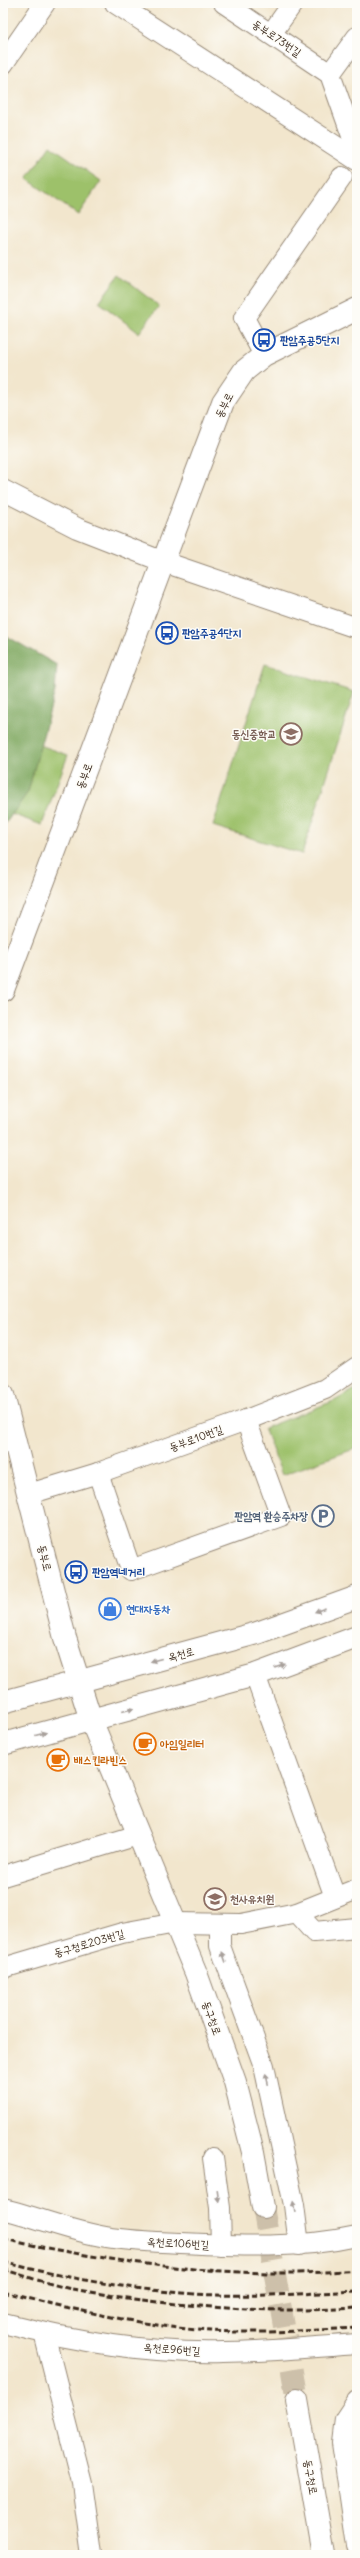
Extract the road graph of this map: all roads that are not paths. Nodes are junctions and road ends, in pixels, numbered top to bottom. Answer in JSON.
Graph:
{"nodes":[{"id":1,"x":45,"y":3,"type":"edge"},
{"id":2,"x":115,"y":3,"type":"edge"},
{"id":3,"x":224,"y":3,"type":"edge"},
{"id":4,"x":293,"y":3,"type":"edge"},
{"id":5,"x":271,"y":34,"type":"junction"},
{"id":6,"x":357,"y":37,"type":"edge"},
{"id":7,"x":3,"y":64,"type":"edge"},
{"id":8,"x":330,"y":74,"type":"junction"},
{"id":9,"x":357,"y":150,"type":"edge"},
{"id":10,"x":357,"y":160,"type":"edge"},
{"id":11,"x":342,"y":177,"type":"dead end"},
{"id":12,"x":357,"y":309,"type":"edge"},
{"id":13,"x":264,"y":355,"type":"junction"},
{"id":14,"x":3,"y":490,"type":"edge"},
{"id":15,"x":164,"y":562,"type":"junction"},
{"id":16,"x":357,"y":628,"type":"edge"},
{"id":17,"x":3,"y":989,"type":"edge"},
{"id":18,"x":357,"y":1367,"type":"edge"},
{"id":19,"x":3,"y":1395,"type":"edge"},
{"id":20,"x":246,"y":1420,"type":"junction"},
{"id":21,"x":98,"y":1473,"type":"junction"},
{"id":22,"x":29,"y":1494,"type":"junction"},
{"id":23,"x":357,"y":1597,"type":"edge"},
{"id":24,"x":357,"y":1637,"type":"edge"},
{"id":25,"x":255,"y":1675,"type":"junction"},
{"id":26,"x":78,"y":1682,"type":"junction"},
{"id":27,"x":3,"y":1702,"type":"edge"},
{"id":28,"x":91,"y":1720,"type":"junction"},
{"id":29,"x":3,"y":1744,"type":"edge"},
{"id":30,"x":138,"y":1836,"type":"junction"},
{"id":31,"x":3,"y":1876,"type":"edge"},
{"id":32,"x":357,"y":1889,"type":"edge"},
{"id":33,"x":335,"y":1897,"type":"junction"},
{"id":34,"x":297,"y":1913,"type":"junction"},
{"id":35,"x":176,"y":1923,"type":"junction"},
{"id":36,"x":220,"y":1924,"type":"junction"},
{"id":37,"x":357,"y":1928,"type":"edge"},
{"id":38,"x":3,"y":1968,"type":"edge"},
{"id":39,"x":213,"y":2158,"type":"dead end"},
{"id":40,"x":263,"y":2207,"type":"tunnel mouth"},
{"id":41,"x":3,"y":2209,"type":"edge"},
{"id":42,"x":357,"y":2236,"type":"edge"},
{"id":43,"x":220,"y":2245,"type":"junction"},
{"id":44,"x":299,"y":2245,"type":"junction"},
{"id":45,"x":3,"y":2323,"type":"edge"},
{"id":46,"x":44,"y":2333,"type":"junction"},
{"id":47,"x":352,"y":2347,"type":"edge"},
{"id":48,"x":298,"y":2400,"type":"tunnel mouth"},
{"id":49,"x":357,"y":2401,"type":"edge"},
{"id":50,"x":357,"y":2545,"type":"edge"},
{"id":51,"x":92,"y":2555,"type":"edge"},
{"id":52,"x":324,"y":2555,"type":"edge"}],
"edges":[{"from":1,"to":7,"type":"street"},
{"from":2,"to":10,"type":"street"},
{"from":3,"to":5,"type":"street","name":"동부로73번길"},
{"from":4,"to":5,"type":"street"},
{"from":5,"to":8,"type":"street","name":"동부로73번길"},
{"from":6,"to":8,"type":"street"},
{"from":8,"to":9,"type":"street"},
{"from":11,"to":13,"type":"street"},
{"from":12,"to":13,"type":"main road","name":"동부로"},
{"from":13,"to":15,"type":"main road","name":"동부로"},
{"from":14,"to":15,"type":"street"},
{"from":15,"to":16,"type":"street"},
{"from":15,"to":17,"type":"main road","name":"동부로"},
{"from":18,"to":20,"type":"street","name":"동부로10번길"},
{"from":19,"to":22,"type":"main road","name":"동부로"},
{"from":20,"to":21,"type":"street","name":"동부로10번길"},
{"from":20,"to":21,"type":"street"},
{"from":21,"to":22,"type":"street","name":"동부로10번길"},
{"from":22,"to":26,"type":"main road","name":"동부로"},
{"from":23,"to":26,"type":"main road","name":"옥천로","one_way":true},
{"from":25,"to":24,"type":"main road","one_way":true},
{"from":28,"to":25,"type":"main road","one_way":true},
{"from":25,"to":33,"type":"street"},
{"from":26,"to":27,"type":"main road","name":"옥천로"},
{"from":26,"to":28,"type":"main road","name":"동부로"},
{"from":29,"to":28,"type":"main road","one_way":true},
{"from":28,"to":30,"type":"main road","name":"동구청로"},
{"from":30,"to":31,"type":"street"},
{"from":30,"to":35,"type":"main road","name":"동구청로"},
{"from":32,"to":33,"type":"street","name":"동구청로203번길"},
{"from":33,"to":34,"type":"street","name":"동구청로203번길"},
{"from":34,"to":36,"type":"street","name":"동구청로203번길"},
{"from":34,"to":37,"type":"street"},
{"from":35,"to":36,"type":"street","name":"동구청로203번길"},
{"from":35,"to":38,"type":"street","name":"동구청로203번길"},
{"from":35,"to":40,"type":"main road","name":"동구청로"},
{"from":44,"to":36,"type":"street","one_way":true},
{"from":39,"to":43,"type":"street","one_way":true},
{"from":41,"to":43,"type":"street","name":"옥천로106번길"},
{"from":42,"to":44,"type":"street","name":"옥천로106번길"},
{"from":43,"to":44,"type":"street","name":"옥천로106번길"},
{"from":45,"to":46,"type":"street","name":"옥천로96번길"},
{"from":46,"to":47,"type":"street","name":"옥천로96번길"},
{"from":46,"to":51,"type":"street"},
{"from":48,"to":52,"type":"main road","name":"동구청로"},
{"from":49,"to":50,"type":"street"}]}
